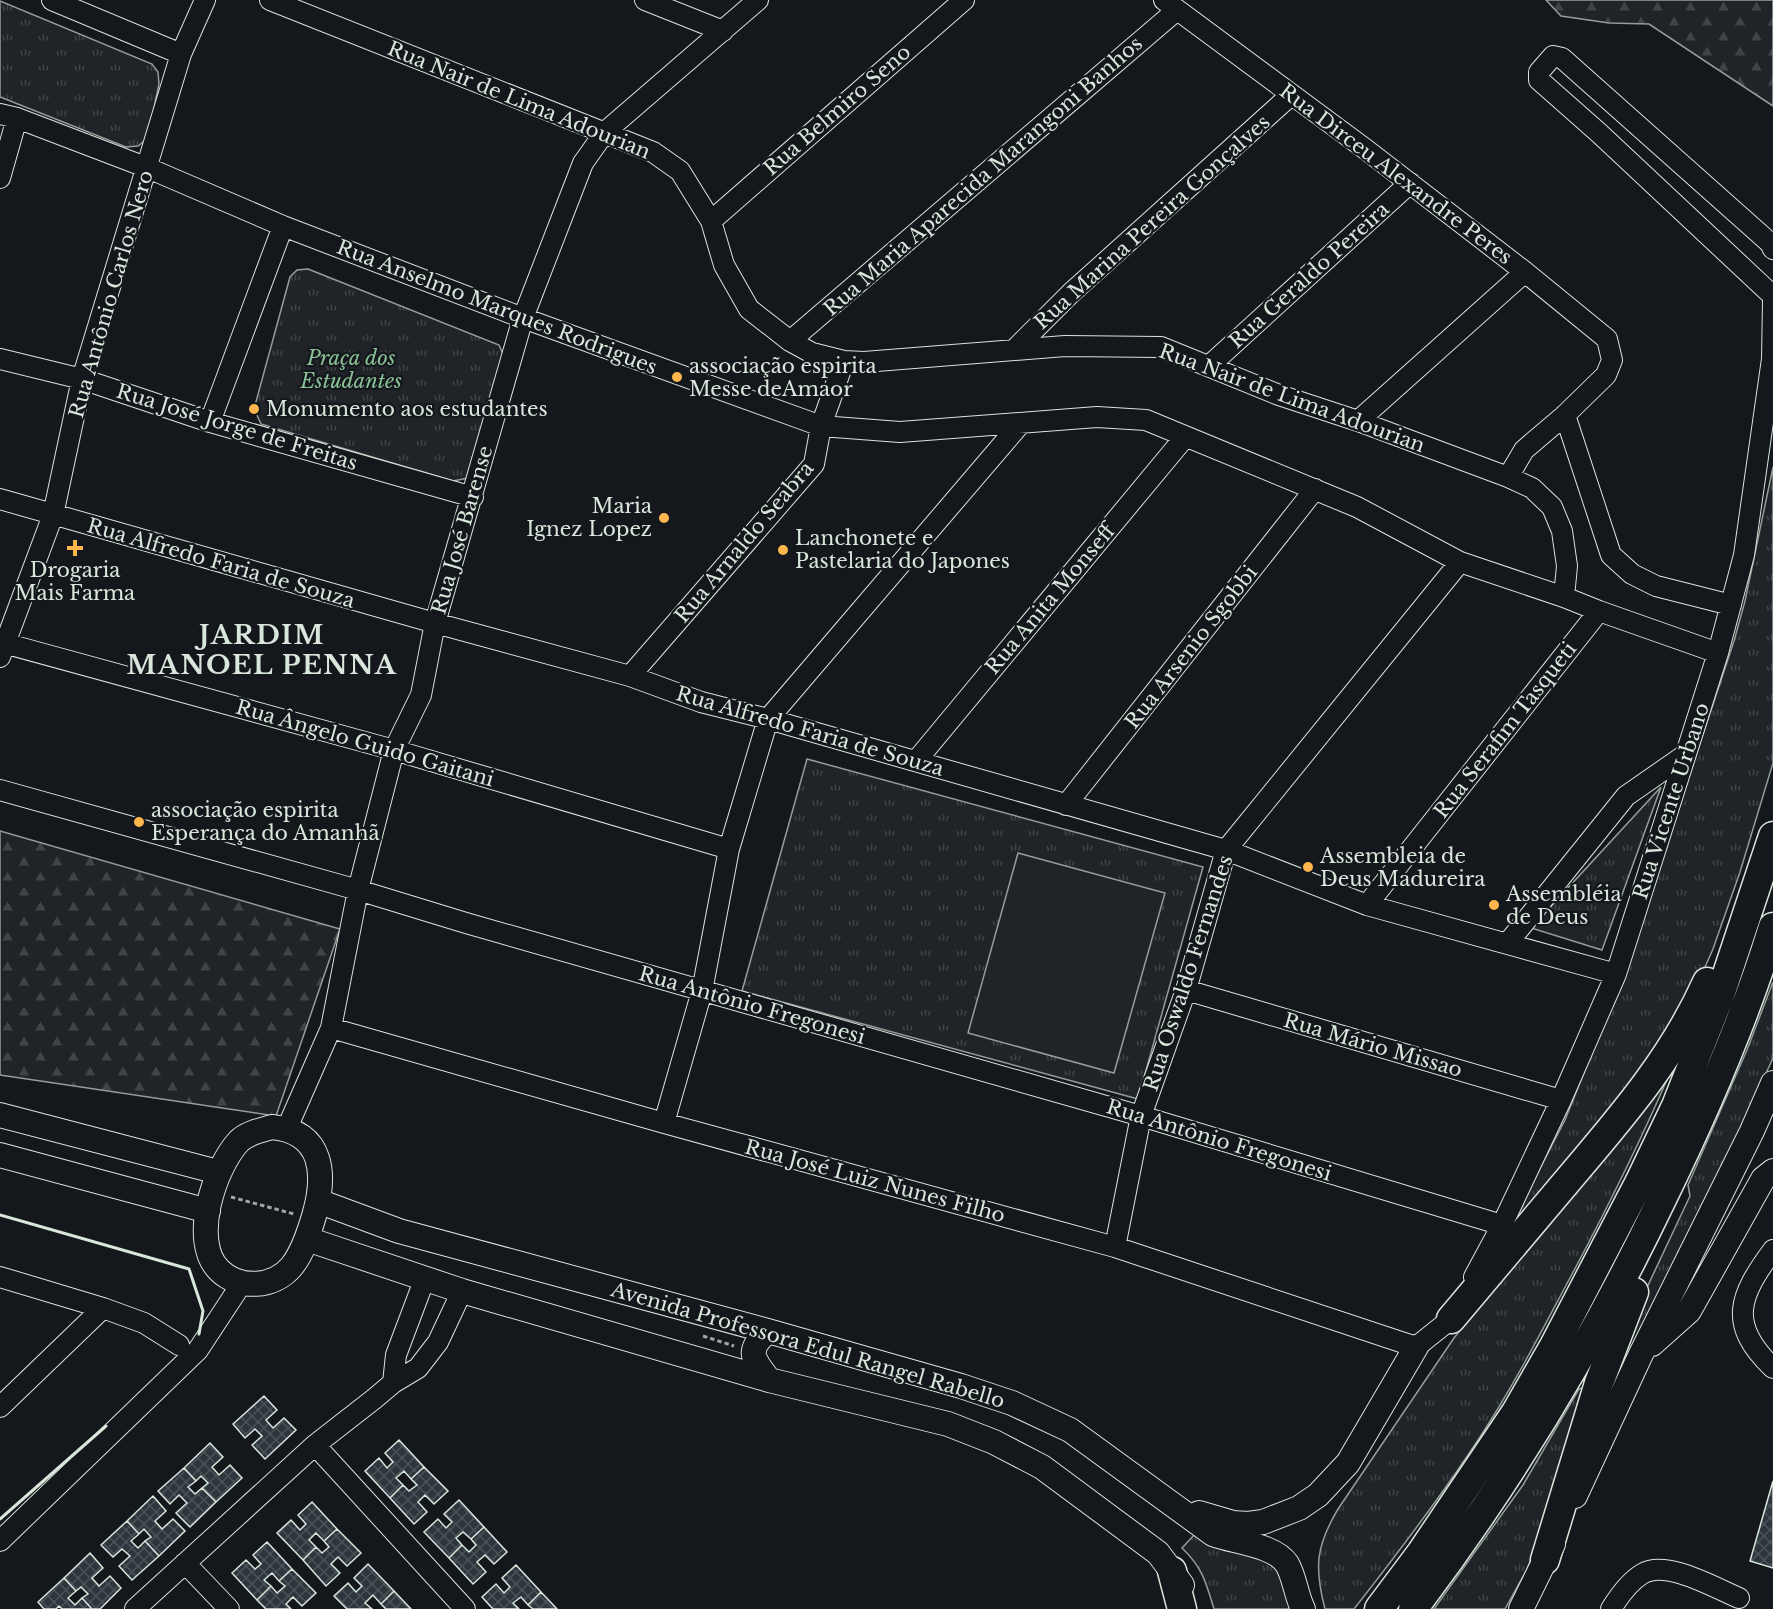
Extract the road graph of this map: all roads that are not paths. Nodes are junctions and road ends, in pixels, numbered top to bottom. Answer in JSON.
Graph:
{"nodes":[{"id":1,"x":52,"y":0,"type":"edge"},
{"id":2,"x":205,"y":0,"type":"edge"},
{"id":3,"x":270,"y":0,"type":"edge"},
{"id":4,"x":645,"y":0,"type":"edge"},
{"id":5,"x":758,"y":0,"type":"edge"},
{"id":6,"x":964,"y":0,"type":"edge"},
{"id":7,"x":1170,"y":5,"type":"edge"},
{"id":8,"x":723,"y":31,"type":"junction"},
{"id":9,"x":181,"y":54,"type":"junction"},
{"id":10,"x":1291,"y":95,"type":"junction"},
{"id":11,"x":8,"y":116,"type":"edge"},
{"id":12,"x":605,"y":132,"type":"junction"},
{"id":13,"x":148,"y":168,"type":"junction"},
{"id":14,"x":0,"y":178,"type":"edge"},
{"id":15,"x":1410,"y":183,"type":"junction"},
{"id":16,"x":711,"y":221,"type":"junction"},
{"id":17,"x":283,"y":226,"type":"junction"},
{"id":18,"x":1773,"y":249,"type":"edge"},
{"id":19,"x":1525,"y":272,"type":"junction"},
{"id":20,"x":1773,"y":298,"type":"edge"},
{"id":21,"x":523,"y":318,"type":"junction"},
{"id":22,"x":790,"y":342,"type":"junction"},
{"id":23,"x":1014,"y":350,"type":"junction"},
{"id":24,"x":0,"y":359,"type":"edge"},
{"id":25,"x":1772,"y":360,"type":"edge"},
{"id":26,"x":844,"y":361,"type":"junction"},
{"id":27,"x":1209,"y":366,"type":"junction"},
{"id":28,"x":82,"y":379,"type":"junction"},
{"id":29,"x":1566,"y":415,"type":"junction"},
{"id":30,"x":1358,"y":421,"type":"junction"},
{"id":31,"x":210,"y":422,"type":"junction"},
{"id":32,"x":1022,"y":423,"type":"junction"},
{"id":33,"x":821,"y":426,"type":"junction"},
{"id":34,"x":1185,"y":437,"type":"junction"},
{"id":35,"x":1508,"y":477,"type":"junction"},
{"id":36,"x":1315,"y":489,"type":"junction"},
{"id":37,"x":473,"y":497,"type":"junction"},
{"id":38,"x":0,"y":499,"type":"edge"},
{"id":39,"x":53,"y":515,"type":"junction"},
{"id":40,"x":1460,"y":562,"type":"junction"},
{"id":41,"x":1564,"y":597,"type":"junction"},
{"id":42,"x":1731,"y":604,"type":"junction"},
{"id":43,"x":1599,"y":611,"type":"junction"},
{"id":44,"x":435,"y":623,"type":"junction"},
{"id":45,"x":1,"y":648,"type":"edge"},
{"id":46,"x":1718,"y":653,"type":"junction"},
{"id":47,"x":630,"y":676,"type":"junction"},
{"id":48,"x":768,"y":719,"type":"junction"},
{"id":49,"x":394,"y":750,"type":"junction"},
{"id":50,"x":1685,"y":755,"type":"junction"},
{"id":51,"x":916,"y":761,"type":"junction"},
{"id":52,"x":0,"y":790,"type":"edge"},
{"id":53,"x":1066,"y":805,"type":"junction"},
{"id":54,"x":1773,"y":834,"type":"edge"},
{"id":55,"x":729,"y":849,"type":"junction"},
{"id":56,"x":1226,"y":850,"type":"junction"},
{"id":57,"x":358,"y":890,"type":"junction"},
{"id":58,"x":1367,"y":905,"type":"junction"},
{"id":59,"x":1773,"y":927,"type":"edge"},
{"id":60,"x":1507,"y":944,"type":"junction"},
{"id":61,"x":1616,"y":974,"type":"junction"},
{"id":62,"x":1186,"y":990,"type":"junction"},
{"id":63,"x":702,"y":991,"type":"junction"},
{"id":64,"x":331,"y":1028,"type":"junction"},
{"id":65,"x":1773,"y":1083,"type":"edge"},
{"id":66,"x":1713,"y":1093,"type":"junction"},
{"id":67,"x":1561,"y":1100,"type":"junction"},
{"id":68,"x":0,"y":1115,"type":"edge"},
{"id":69,"x":1141,"y":1116,"type":"junction"},
{"id":70,"x":664,"y":1123,"type":"junction"},
{"id":71,"x":287,"y":1128,"type":"junction"},
{"id":72,"x":0,"y":1155,"type":"edge"},
{"id":73,"x":1773,"y":1171,"type":"edge"},
{"id":74,"x":218,"y":1172,"type":"junction"},
{"id":75,"x":318,"y":1201,"type":"junction"},
{"id":76,"x":208,"y":1211,"type":"junction"},
{"id":77,"x":1502,"y":1225,"type":"junction"},
{"id":78,"x":307,"y":1239,"type":"junction"},
{"id":79,"x":1115,"y":1247,"type":"junction"},
{"id":80,"x":1773,"y":1250,"type":"edge"},
{"id":81,"x":0,"y":1277,"type":"edge"},
{"id":82,"x":425,"y":1278,"type":"junction"},
{"id":83,"x":242,"y":1283,"type":"junction"},
{"id":84,"x":462,"y":1291,"type":"junction"},
{"id":85,"x":103,"y":1308,"type":"junction"},
{"id":86,"x":1450,"y":1319,"type":"junction"},
{"id":87,"x":768,"y":1331,"type":"junction"},
{"id":88,"x":179,"y":1345,"type":"dead end"},
{"id":89,"x":1416,"y":1347,"type":"junction"},
{"id":90,"x":1641,"y":1354,"type":"junction"},
{"id":91,"x":396,"y":1355,"type":"junction"},
{"id":92,"x":422,"y":1362,"type":"junction"},
{"id":93,"x":1773,"y":1368,"type":"edge"},
{"id":94,"x":768,"y":1380,"type":"junction"},
{"id":95,"x":393,"y":1383,"type":"junction"},
{"id":96,"x":0,"y":1407,"type":"edge"},
{"id":97,"x":315,"y":1445,"type":"junction"},
{"id":98,"x":1168,"y":1503,"type":"junction"},
{"id":99,"x":0,"y":1541,"type":"edge"},
{"id":100,"x":1545,"y":1560,"type":"junction"},
{"id":101,"x":185,"y":1563,"type":"junction"},
{"id":102,"x":1172,"y":1570,"type":"junction"},
{"id":103,"x":1739,"y":1598,"type":"dead end"},
{"id":104,"x":135,"y":1609,"type":"edge"},
{"id":105,"x":229,"y":1609,"type":"edge"},
{"id":106,"x":465,"y":1609,"type":"edge"},
{"id":107,"x":1182,"y":1609,"type":"edge"},
{"id":108,"x":1193,"y":1609,"type":"edge"},
{"id":109,"x":1303,"y":1609,"type":"edge"},
{"id":110,"x":1379,"y":1609,"type":"edge"},
{"id":111,"x":1413,"y":1609,"type":"edge"},
{"id":112,"x":1521,"y":1609,"type":"edge"},
{"id":113,"x":1611,"y":1609,"type":"edge"}],
"edges":[{"from":1,"to":9,"type":"street"},
{"from":2,"to":9,"type":"street","name":"Rua Antônio Carlos Nero"},
{"from":3,"to":12,"type":"street","name":"Rua Nair de Lima Adourian"},
{"from":4,"to":8,"type":"street"},
{"from":5,"to":8,"type":"street","name":"Rua José Barense"},
{"from":6,"to":16,"type":"street","name":"Rua Belmiro Seno"},
{"from":7,"to":10,"type":"street","name":"Rua Dirceu Alexandre Peres"},
{"from":7,"to":22,"type":"street","name":"Rua Maria Aparecida Marangoni Banhos"},
{"from":8,"to":12,"type":"street","name":"Rua José Barense"},
{"from":9,"to":13,"type":"street","name":"Rua Antônio Carlos Nero"},
{"from":10,"to":15,"type":"street","name":"Rua Dirceu Alexandre Peres"},
{"from":10,"to":23,"type":"street","name":"Rua Marina Pereira Gonçalves"},
{"from":11,"to":13,"type":"street","name":"Rua Anselmo Marques Rodrigues"},
{"from":11,"to":14,"type":"street"},
{"from":12,"to":16,"type":"street","name":"Rua Nair de Lima Adourian"},
{"from":12,"to":21,"type":"street","name":"Rua José Barense"},
{"from":13,"to":17,"type":"street","name":"Rua Anselmo Marques Rodrigues"},
{"from":13,"to":28,"type":"street","name":"Rua Antônio Carlos Nero"},
{"from":15,"to":19,"type":"street","name":"Rua Dirceu Alexandre Peres"},
{"from":15,"to":27,"type":"street","name":"Rua Geraldo Pereira"},
{"from":16,"to":22,"type":"street","name":"Rua Nair de Lima Adourian"},
{"from":17,"to":21,"type":"street","name":"Rua Anselmo Marques Rodrigues"},
{"from":17,"to":31,"type":"street"},
{"from":18,"to":20,"type":"street"},
{"from":19,"to":29,"type":"street","name":"Rua Dirceu Alexandre Peres"},
{"from":19,"to":30,"type":"street"},
{"from":20,"to":25,"type":"street","name":"Rua Vicente Urbano"},
{"from":21,"to":33,"type":"street","name":"Rua Anselmo Marques Rodrigues"},
{"from":21,"to":37,"type":"street","name":"Rua José Barense"},
{"from":22,"to":26,"type":"street","name":"Rua Nair de Lima Adourian"},
{"from":23,"to":26,"type":"street","name":"Rua Nair de Lima Adourian"},
{"from":23,"to":27,"type":"street","name":"Rua Nair de Lima Adourian"},
{"from":24,"to":28,"type":"street","name":"Rua José Jorge de Freitas"},
{"from":25,"to":42,"type":"street","name":"Rua Vicente Urbano"},
{"from":26,"to":33,"type":"street","name":"Rua Arnaldo Seabra"},
{"from":27,"to":30,"type":"street","name":"Rua Nair de Lima Adourian"},
{"from":28,"to":31,"type":"street","name":"Rua José Jorge de Freitas"},
{"from":28,"to":39,"type":"street","name":"Rua Antônio Carlos Nero"},
{"from":29,"to":35,"type":"street"},
{"from":29,"to":42,"type":"street"},
{"from":30,"to":35,"type":"street","name":"Rua Nair de Lima Adourian"},
{"from":31,"to":37,"type":"street","name":"Rua José Jorge de Freitas"},
{"from":32,"to":33,"type":"street","name":"Rua Anselmo Marques Rodrigues"},
{"from":32,"to":34,"type":"street","name":"Rua Anselmo Marques Rodrigues"},
{"from":32,"to":48,"type":"street"},
{"from":33,"to":47,"type":"street","name":"Rua Arnaldo Seabra"},
{"from":34,"to":36,"type":"street","name":"Rua Anselmo Marques Rodrigues"},
{"from":34,"to":51,"type":"street","name":"Rua Anita Monseff"},
{"from":35,"to":41,"type":"street","name":"Rua Nair de Lima Adourian"},
{"from":36,"to":40,"type":"street","name":"Rua Anselmo Marques Rodrigues"},
{"from":36,"to":53,"type":"street","name":"Rua Arsenio Sgobbi"},
{"from":37,"to":44,"type":"street","name":"Rua José Barense"},
{"from":38,"to":39,"type":"street","name":"Rua Alfredo Faria de Souza"},
{"from":39,"to":44,"type":"street","name":"Rua Alfredo Faria de Souza"},
{"from":39,"to":45,"type":"street","name":"Rua Antônio Carlos Nero"},
{"from":40,"to":41,"type":"street","name":"Rua Anselmo Marques Rodrigues"},
{"from":40,"to":56,"type":"street","name":"Rua Oswaldo Fernandes"},
{"from":41,"to":43,"type":"street","name":"Rua Anselmo Marques Rodrigues"},
{"from":42,"to":46,"type":"street","name":"Rua Vicente Urbano"},
{"from":43,"to":46,"type":"street","name":"Rua Anselmo Marques Rodrigues"},
{"from":43,"to":58,"type":"street","name":"Rua Serafim Tasqueti"},
{"from":44,"to":47,"type":"street","name":"Rua Alfredo Faria de Souza"},
{"from":44,"to":49,"type":"street","name":"Rua José Barense"},
{"from":45,"to":49,"type":"street","name":"Rua Ângelo Guido Gaitani"},
{"from":46,"to":50,"type":"street","name":"Rua Vicente Urbano"},
{"from":47,"to":48,"type":"street","name":"Rua Alfredo Faria de Souza"},
{"from":48,"to":51,"type":"street","name":"Rua Alfredo Faria de Souza"},
{"from":48,"to":55,"type":"street"},
{"from":49,"to":55,"type":"street","name":"Rua Ângelo Guido Gaitani"},
{"from":49,"to":57,"type":"street","name":"Rua José Barense"},
{"from":50,"to":60,"type":"street"},
{"from":50,"to":61,"type":"street","name":"Rua Vicente Urbano"},
{"from":51,"to":53,"type":"street","name":"Rua Alfredo Faria de Souza"},
{"from":52,"to":57,"type":"street","name":"Rua Antônio Fregonesi"},
{"from":53,"to":56,"type":"street","name":"Rua Alfredo Faria de Souza"},
{"from":54,"to":86,"type":"highway"},
{"from":54,"to":110,"type":"highway"},
{"from":55,"to":63,"type":"street"},
{"from":56,"to":58,"type":"street","name":"Rua Alfredo Faria de Souza"},
{"from":56,"to":62,"type":"street","name":"Rua Oswaldo Fernandes"},
{"from":57,"to":63,"type":"street","name":"Rua Antônio Fregonesi"},
{"from":57,"to":64,"type":"street","name":"Rua José Barense"},
{"from":58,"to":60,"type":"street","name":"Rua Alfredo Faria de Souza"},
{"from":59,"to":66,"type":"highway"},
{"from":60,"to":61,"type":"street","name":"Rua Alfredo Faria de Souza"},
{"from":61,"to":67,"type":"street","name":"Rua Vicente Urbano"},
{"from":62,"to":67,"type":"street","name":"Rua Mário Missao"},
{"from":62,"to":69,"type":"street","name":"Rua Oswaldo Fernandes"},
{"from":63,"to":69,"type":"street","name":"Rua Antônio Fregonesi"},
{"from":63,"to":70,"type":"street"},
{"from":64,"to":70,"type":"street","name":"Rua José Luiz Nunes Filho"},
{"from":64,"to":71,"type":"street","name":"Rua José Barense"},
{"from":65,"to":90,"type":"main road"},
{"from":66,"to":100,"type":"highway"},
{"from":66,"to":111,"type":"highway"},
{"from":67,"to":77,"type":"street","name":"Rua Vicente Urbano"},
{"from":68,"to":74,"type":"main road"},
{"from":69,"to":77,"type":"street","name":"Rua Antônio Fregonesi"},
{"from":69,"to":79,"type":"street","name":"Rua Oswaldo Fernandes"},
{"from":70,"to":79,"type":"street","name":"Rua José Luiz Nunes Filho"},
{"from":71,"to":74,"type":"main road"},
{"from":71,"to":75,"type":"main road"},
{"from":72,"to":76,"type":"main road"},
{"from":73,"to":90,"type":"main road"},
{"from":74,"to":76,"type":"main road"},
{"from":75,"to":78,"type":"main road"},
{"from":75,"to":87,"type":"main road","name":"Avenida Professora Edul Rangel Rabello"},
{"from":76,"to":83,"type":"main road"},
{"from":77,"to":86,"type":"street","name":"Rua Vicente Urbano"},
{"from":78,"to":82,"type":"main road","name":"Avenida Professora Edul Rangel Rabello"},
{"from":78,"to":83,"type":"main road"},
{"from":79,"to":89,"type":"street","name":"Rua José Luiz Nunes Filho"},
{"from":80,"to":93,"type":"street"},
{"from":81,"to":85,"type":"street"},
{"from":82,"to":84,"type":"main road","name":"Avenida Professora Edul Rangel Rabello"},
{"from":82,"to":91,"type":"street"},
{"from":83,"to":99,"type":"street"},
{"from":84,"to":92,"type":"street"},
{"from":84,"to":94,"type":"main road","name":"Avenida Professora Edul Rangel Rabello"},
{"from":85,"to":88,"type":"street"},
{"from":85,"to":96,"type":"street"},
{"from":86,"to":89,"type":"street"},
{"from":87,"to":94,"type":"main road"},
{"from":87,"to":98,"type":"main road","name":"Avenida Professora Edul Rangel Rabello"},
{"from":89,"to":98,"type":"main road"},
{"from":90,"to":100,"type":"main road"},
{"from":91,"to":92,"type":"street"},
{"from":91,"to":95,"type":"street"},
{"from":92,"to":95,"type":"street"},
{"from":94,"to":102,"type":"main road","name":"Avenida Professora Edul Rangel Rabello"},
{"from":95,"to":97,"type":"street"},
{"from":97,"to":101,"type":"street"},
{"from":97,"to":106,"type":"street"},
{"from":98,"to":109,"type":"main road","name":"Avenida Professora Edul Rangel Rabello"},
{"from":100,"to":112,"type":"main road"},
{"from":101,"to":104,"type":"street"},
{"from":101,"to":105,"type":"street"},
{"from":102,"to":107,"type":"highway"},
{"from":102,"to":108,"type":"main road","name":"Avenida Professora Edul Rangel Rabello"},
{"from":103,"to":113,"type":"street"}]}
